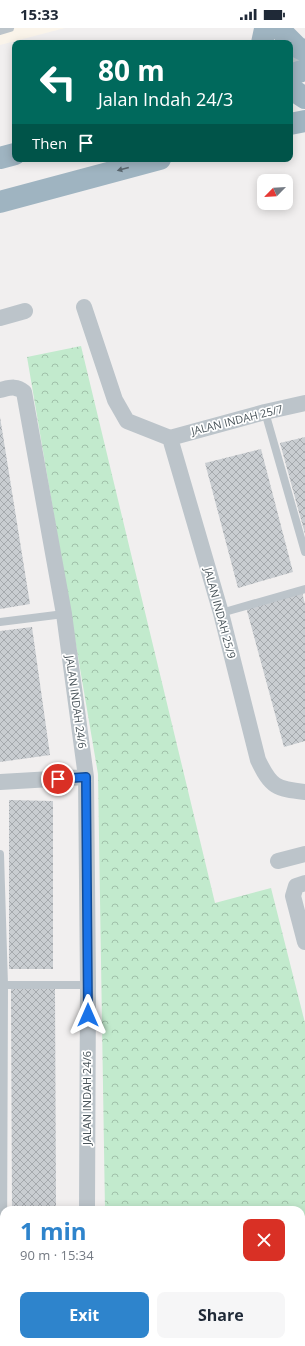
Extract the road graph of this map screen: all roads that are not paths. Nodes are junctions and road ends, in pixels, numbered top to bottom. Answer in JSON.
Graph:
{"nodes":[{"id":1,"x":10,"y":28,"type":"edge"},
{"id":2,"x":0,"y":31,"type":"edge"},
{"id":3,"x":273,"y":35,"type":"edge"},
{"id":4,"x":283,"y":40,"type":"edge"},
{"id":5,"x":293,"y":45,"type":"edge"},
{"id":6,"x":305,"y":51,"type":"edge"},
{"id":7,"x":294,"y":74,"type":"edge"},
{"id":8,"x":305,"y":98,"type":"edge"},
{"id":9,"x":305,"y":120,"type":"edge"},
{"id":10,"x":293,"y":123,"type":"edge"},
{"id":11,"x":12,"y":155,"type":"edge"},
{"id":12,"x":0,"y":158,"type":"edge"},
{"id":13,"x":149,"y":162,"type":"edge"},
{"id":14,"x":0,"y":202,"type":"edge"},
{"id":15,"x":84,"y":307,"type":"dead end"},
{"id":16,"x":25,"y":311,"type":"dead end"},
{"id":17,"x":0,"y":318,"type":"edge"},
{"id":18,"x":0,"y":390,"type":"edge"},
{"id":19,"x":305,"y":403,"type":"edge"},
{"id":20,"x":265,"y":412,"type":"junction"},
{"id":21,"x":170,"y":438,"type":"junction"},
{"id":22,"x":305,"y":552,"type":"edge"},
{"id":23,"x":305,"y":589,"type":"edge"},
{"id":24,"x":221,"y":613,"type":"junction"},
{"id":25,"x":64,"y":614,"type":"junction"},
{"id":26,"x":0,"y":622,"type":"edge"},
{"id":27,"x":86,"y":777,"type":"junction"},
{"id":28,"x":0,"y":782,"type":"edge"},
{"id":29,"x":305,"y":792,"type":"edge"},
{"id":30,"x":0,"y":854,"type":"edge"},
{"id":31,"x":305,"y":854,"type":"edge"},
{"id":32,"x":278,"y":861,"type":"dead end"},
{"id":33,"x":305,"y":883,"type":"edge"},
{"id":34,"x":305,"y":942,"type":"edge"},
{"id":35,"x":2,"y":985,"type":"edge"},
{"id":36,"x":88,"y":985,"type":"junction"},
{"id":37,"x":2,"y":1206,"type":"edge"},
{"id":38,"x":87,"y":1206,"type":"edge"}],
"edges":[{"from":1,"to":2,"type":"lane"},
{"from":3,"to":4,"type":"highway"},
{"from":5,"to":6,"type":"highway"},
{"from":7,"to":8,"type":"highway"},
{"from":9,"to":10,"type":"highway"},
{"from":11,"to":12,"type":"highway"},
{"from":13,"to":14,"type":"highway","one_way":true},
{"from":15,"to":21,"type":"street"},
{"from":16,"to":17,"type":"street"},
{"from":18,"to":25,"type":"street","name":"JALAN INDAH 24/6"},
{"from":19,"to":20,"type":"street","name":"JALAN INDAH 25/7"},
{"from":20,"to":21,"type":"street","name":"JALAN INDAH 25/7"},
{"from":20,"to":22,"type":"lane"},
{"from":21,"to":24,"type":"street","name":"JALAN INDAH 25/9"},
{"from":23,"to":24,"type":"lane"},
{"from":24,"to":29,"type":"street","name":"JALAN INDAH 25/9"},
{"from":25,"to":26,"type":"lane"},
{"from":25,"to":27,"type":"street","name":"JALAN INDAH 24/6"},
{"from":27,"to":28,"type":"street"},
{"from":27,"to":36,"type":"street","name":"JALAN INDAH 24/6"},
{"from":30,"to":35,"type":"lane"},
{"from":31,"to":32,"type":"street"},
{"from":33,"to":34,"type":"street"},
{"from":35,"to":36,"type":"lane"},
{"from":35,"to":37,"type":"lane"},
{"from":36,"to":38,"type":"street","name":"JALAN INDAH 24/6"}]}
